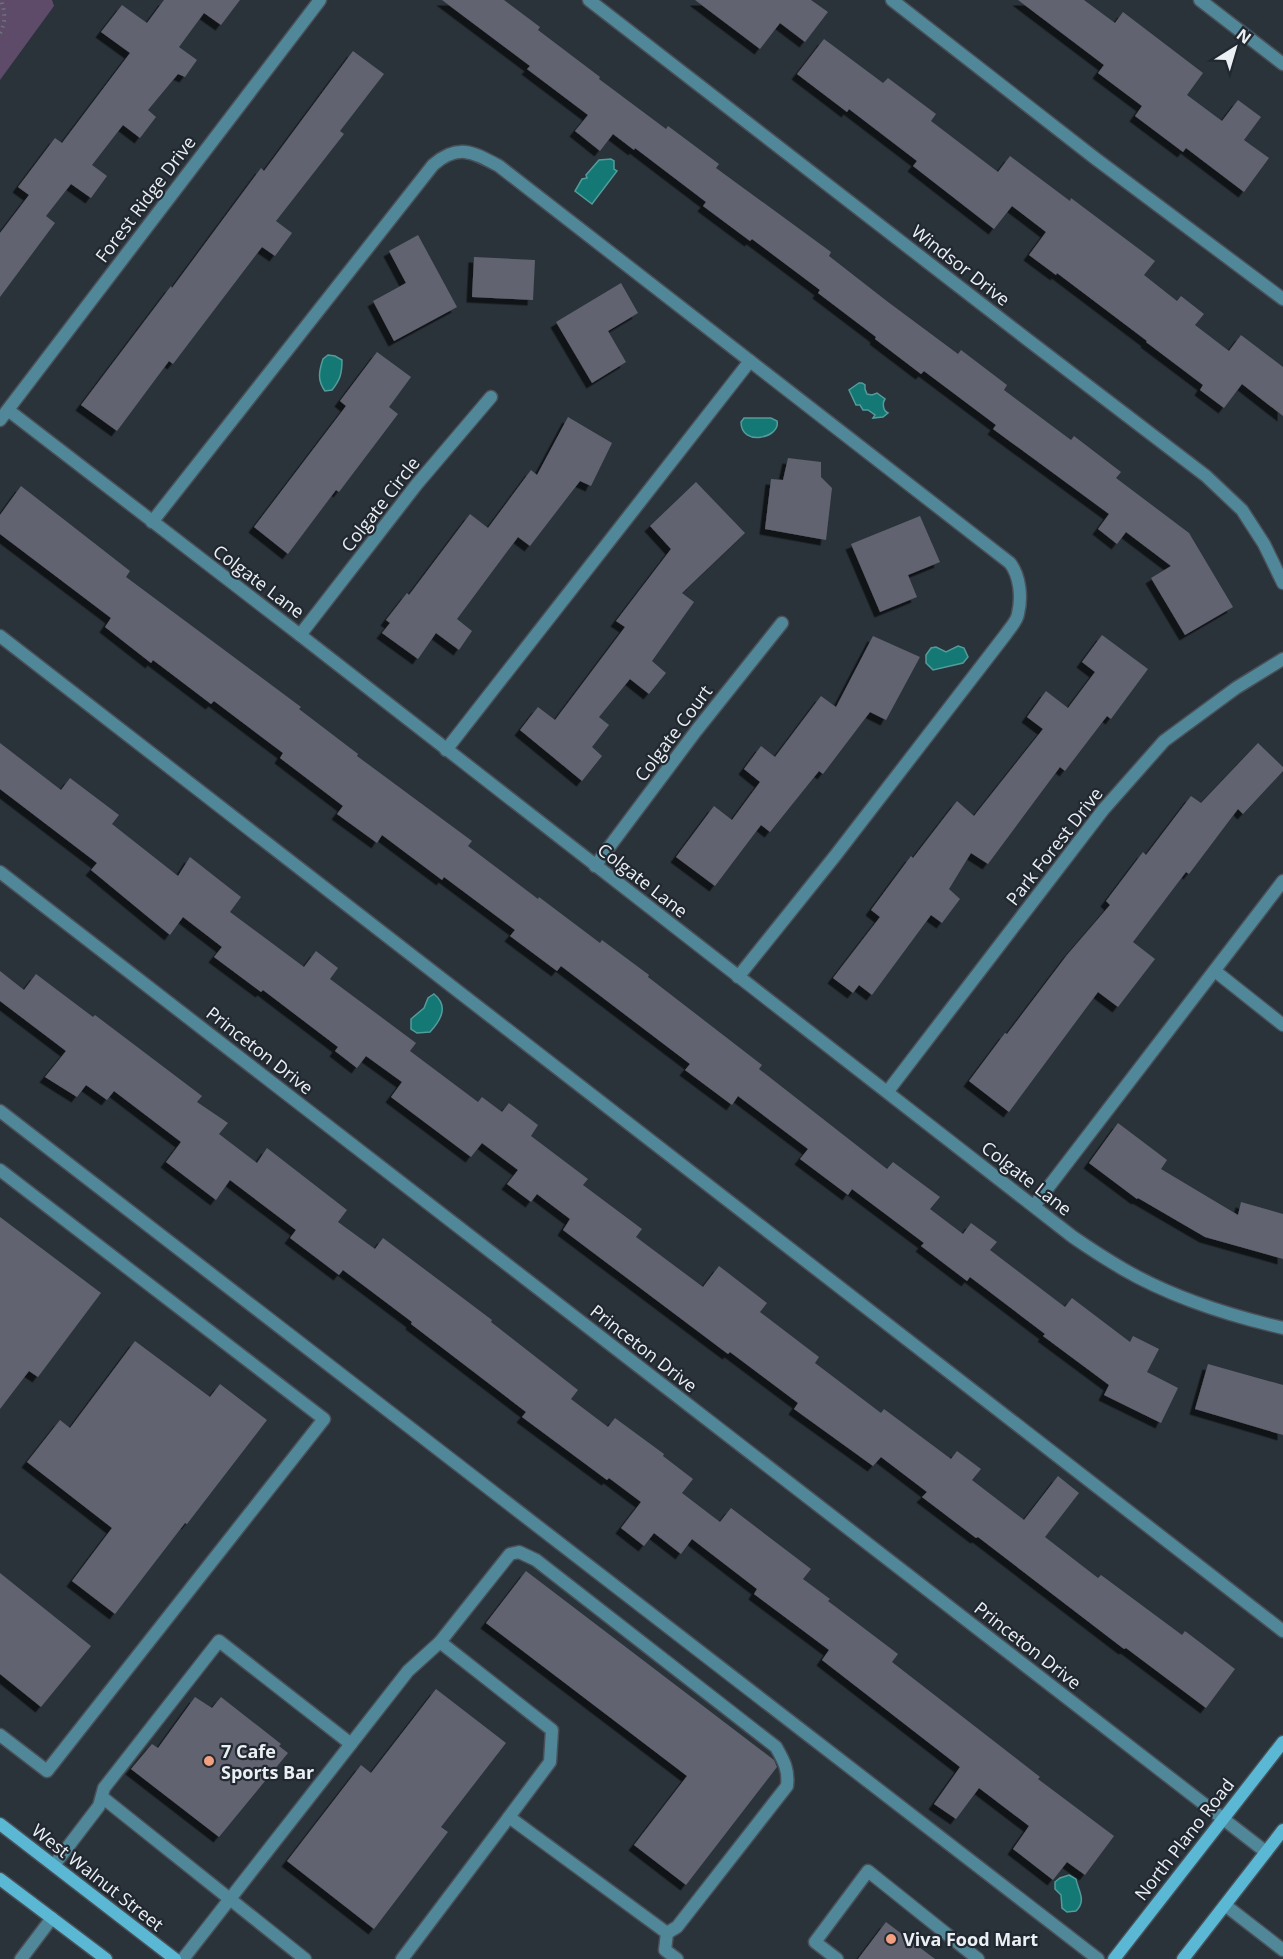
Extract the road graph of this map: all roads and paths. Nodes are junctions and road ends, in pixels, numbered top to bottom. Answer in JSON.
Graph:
{"nodes":[{"id":1,"x":1,"y":0,"type":"edge"},
{"id":2,"x":320,"y":0,"type":"edge"},
{"id":3,"x":589,"y":0,"type":"edge"},
{"id":4,"x":892,"y":0,"type":"edge"},
{"id":5,"x":1200,"y":0,"type":"edge"},
{"id":6,"x":0,"y":33,"type":"edge"},
{"id":7,"x":1283,"y":64,"type":"edge"},
{"id":8,"x":1283,"y":300,"type":"edge"},
{"id":9,"x":750,"y":361,"type":"junction"},
{"id":10,"x":491,"y":398,"type":"dead end"},
{"id":11,"x":4,"y":415,"type":"edge"},
{"id":12,"x":152,"y":522,"type":"junction"},
{"id":13,"x":1283,"y":583,"type":"edge"},
{"id":14,"x":782,"y":622,"type":"dead end"},
{"id":15,"x":300,"y":635,"type":"junction"},
{"id":16,"x":0,"y":636,"type":"edge"},
{"id":17,"x":1283,"y":659,"type":"edge"},
{"id":18,"x":446,"y":750,"type":"junction"},
{"id":19,"x":595,"y":866,"type":"junction"},
{"id":20,"x":0,"y":872,"type":"edge"},
{"id":21,"x":1283,"y":881,"type":"edge"},
{"id":22,"x":1215,"y":971,"type":"junction"},
{"id":23,"x":738,"y":976,"type":"junction"},
{"id":24,"x":1283,"y":1025,"type":"edge"},
{"id":25,"x":888,"y":1091,"type":"junction"},
{"id":26,"x":0,"y":1111,"type":"edge"},
{"id":27,"x":0,"y":1170,"type":"edge"},
{"id":28,"x":1034,"y":1206,"type":"junction"},
{"id":29,"x":1283,"y":1328,"type":"edge"},
{"id":30,"x":1283,"y":1631,"type":"edge"},
{"id":31,"x":440,"y":1642,"type":"junction"},
{"id":32,"x":0,"y":1735,"type":"edge"},
{"id":33,"x":1283,"y":1742,"type":"edge"},
{"id":34,"x":351,"y":1744,"type":"junction"},
{"id":35,"x":102,"y":1797,"type":"junction"},
{"id":36,"x":509,"y":1817,"type":"junction"},
{"id":37,"x":1222,"y":1818,"type":"junction"},
{"id":38,"x":0,"y":1824,"type":"edge"},
{"id":39,"x":1283,"y":1830,"type":"edge"},
{"id":40,"x":1266,"y":1852,"type":"junction"},
{"id":41,"x":54,"y":1865,"type":"junction"},
{"id":42,"x":0,"y":1879,"type":"edge"},
{"id":43,"x":230,"y":1899,"type":"junction"},
{"id":44,"x":1225,"y":1905,"type":"junction"},
{"id":45,"x":52,"y":1918,"type":"junction"},
{"id":46,"x":667,"y":1933,"type":"junction"},
{"id":47,"x":1283,"y":1950,"type":"edge"},
{"id":48,"x":21,"y":1959,"type":"edge"},
{"id":49,"x":106,"y":1959,"type":"edge"},
{"id":50,"x":175,"y":1959,"type":"edge"},
{"id":51,"x":183,"y":1959,"type":"edge"},
{"id":52,"x":305,"y":1959,"type":"edge"},
{"id":53,"x":402,"y":1959,"type":"edge"},
{"id":54,"x":677,"y":1959,"type":"edge"},
{"id":55,"x":837,"y":1959,"type":"edge"},
{"id":56,"x":978,"y":1959,"type":"edge"},
{"id":57,"x":1098,"y":1959,"type":"edge"},
{"id":58,"x":1114,"y":1959,"type":"edge"},
{"id":59,"x":1183,"y":1959,"type":"edge"}],
"edges":[{"from":1,"to":6,"type":"path"},
{"from":2,"to":11,"type":"street","name":"Forest Ridge Drive"},
{"from":3,"to":13,"type":"street","name":"Windsor Drive"},
{"from":4,"to":8,"type":"street"},
{"from":5,"to":7,"type":"street"},
{"from":9,"to":12,"type":"street"},
{"from":9,"to":18,"type":"street"},
{"from":9,"to":23,"type":"street"},
{"from":10,"to":15,"type":"street","name":"Colgate Circle"},
{"from":11,"to":12,"type":"street","name":"Colgate Lane"},
{"from":12,"to":15,"type":"street","name":"Colgate Lane"},
{"from":14,"to":19,"type":"street","name":"Colgate Court"},
{"from":15,"to":18,"type":"street","name":"Colgate Lane"},
{"from":16,"to":30,"type":"street"},
{"from":17,"to":25,"type":"street","name":"Park Forest Drive"},
{"from":18,"to":19,"type":"street","name":"Colgate Lane"},
{"from":19,"to":23,"type":"street","name":"Colgate Lane"},
{"from":20,"to":37,"type":"street","name":"Princeton Drive"},
{"from":21,"to":22,"type":"street"},
{"from":22,"to":24,"type":"street"},
{"from":22,"to":28,"type":"street"},
{"from":23,"to":25,"type":"street","name":"Colgate Lane"},
{"from":25,"to":28,"type":"street","name":"Colgate Lane"},
{"from":26,"to":57,"type":"street"},
{"from":27,"to":32,"type":"street"},
{"from":28,"to":29,"type":"street","name":"Colgate Lane"},
{"from":31,"to":34,"type":"street"},
{"from":31,"to":36,"type":"street"},
{"from":31,"to":46,"type":"street"},
{"from":33,"to":37,"type":"main road","name":"North Plano Road"},
{"from":34,"to":35,"type":"street"},
{"from":34,"to":43,"type":"street"},
{"from":35,"to":41,"type":"street"},
{"from":35,"to":43,"type":"street"},
{"from":36,"to":46,"type":"street"},
{"from":36,"to":53,"type":"street"},
{"from":37,"to":40,"type":"street","name":"Princeton Drive"},
{"from":37,"to":58,"type":"main road","name":"North Plano Road"},
{"from":38,"to":41,"type":"main road","name":"West Walnut Street"},
{"from":39,"to":40,"type":"main road"},
{"from":40,"to":44,"type":"main road"},
{"from":41,"to":50,"type":"main road","name":"West Walnut Street"},
{"from":42,"to":45,"type":"main road"},
{"from":43,"to":51,"type":"street"},
{"from":43,"to":52,"type":"street"},
{"from":44,"to":47,"type":"street"},
{"from":44,"to":59,"type":"main road"},
{"from":45,"to":48,"type":"street"},
{"from":45,"to":49,"type":"main road"},
{"from":46,"to":54,"type":"street"},
{"from":55,"to":56,"type":"street"}]}
